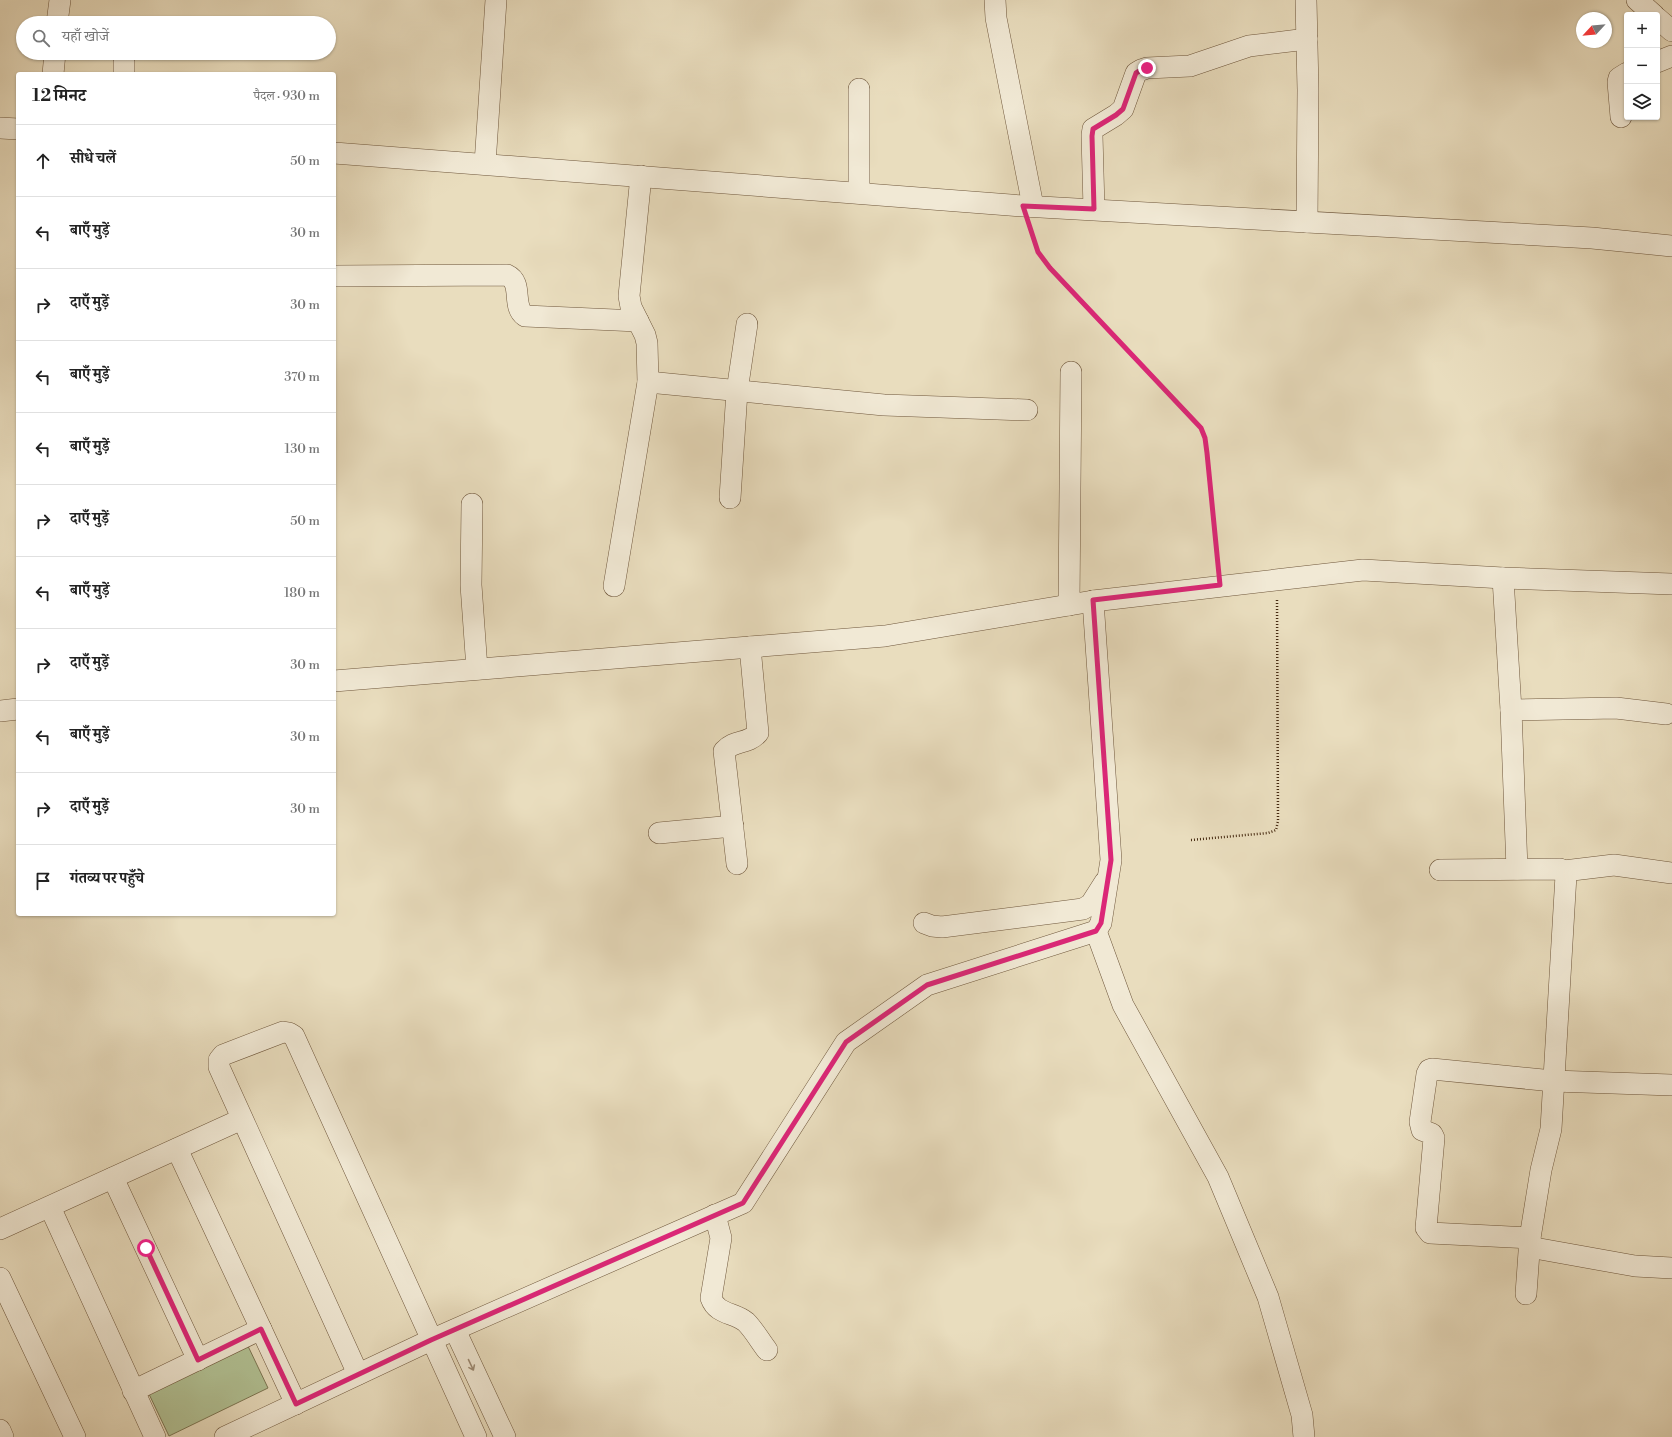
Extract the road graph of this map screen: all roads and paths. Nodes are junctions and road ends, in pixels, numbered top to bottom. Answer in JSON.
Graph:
{"nodes":[{"id":1,"x":60,"y":0,"type":"edge"},
{"id":2,"x":496,"y":0,"type":"edge"},
{"id":3,"x":995,"y":0,"type":"edge"},
{"id":4,"x":1306,"y":0,"type":"edge"},
{"id":5,"x":1637,"y":0,"type":"edge"},
{"id":6,"x":1651,"y":12,"type":"edge"},
{"id":7,"x":58,"y":16,"type":"edge"},
{"id":8,"x":1660,"y":21,"type":"edge"},
{"id":9,"x":1672,"y":31,"type":"edge"},
{"id":10,"x":1307,"y":39,"type":"junction"},
{"id":11,"x":1672,"y":56,"type":"edge"},
{"id":12,"x":54,"y":60,"type":"edge"},
{"id":13,"x":1660,"y":61,"type":"edge"},
{"id":14,"x":53,"y":72,"type":"edge"},
{"id":15,"x":1624,"y":75,"type":"edge"},
{"id":16,"x":859,"y":89,"type":"dead end"},
{"id":17,"x":1621,"y":117,"type":"dead end"},
{"id":18,"x":0,"y":128,"type":"edge"},
{"id":19,"x":16,"y":129,"type":"edge"},
{"id":20,"x":336,"y":153,"type":"edge"},
{"id":21,"x":485,"y":164,"type":"junction"},
{"id":22,"x":641,"y":176,"type":"junction"},
{"id":23,"x":859,"y":193,"type":"junction"},
{"id":24,"x":1028,"y":206,"type":"junction"},
{"id":25,"x":1094,"y":209,"type":"junction"},
{"id":26,"x":1307,"y":222,"type":"junction"},
{"id":27,"x":1672,"y":246,"type":"edge"},
{"id":28,"x":336,"y":276,"type":"edge"},
{"id":29,"x":638,"y":321,"type":"junction"},
{"id":30,"x":747,"y":324,"type":"dead end"},
{"id":31,"x":1071,"y":372,"type":"dead end"},
{"id":32,"x":648,"y":382,"type":"junction"},
{"id":33,"x":737,"y":391,"type":"junction"},
{"id":34,"x":1027,"y":410,"type":"dead end"},
{"id":35,"x":730,"y":498,"type":"dead end"},
{"id":36,"x":472,"y":504,"type":"dead end"},
{"id":37,"x":1503,"y":578,"type":"junction"},
{"id":38,"x":1277,"y":579,"type":"junction"},
{"id":39,"x":1672,"y":584,"type":"edge"},
{"id":40,"x":1220,"y":585,"type":"junction"},
{"id":41,"x":614,"y":586,"type":"dead end"},
{"id":42,"x":1093,"y":600,"type":"junction"},
{"id":43,"x":1069,"y":605,"type":"junction"},
{"id":44,"x":750,"y":647,"type":"junction"},
{"id":45,"x":477,"y":669,"type":"junction"},
{"id":46,"x":336,"y":681,"type":"edge"},
{"id":47,"x":16,"y":709,"type":"edge"},
{"id":48,"x":1511,"y":710,"type":"junction"},
{"id":49,"x":0,"y":711,"type":"edge"},
{"id":50,"x":1666,"y":714,"type":"dead end"},
{"id":51,"x":733,"y":826,"type":"junction"},
{"id":52,"x":659,"y":834,"type":"dead end"},
{"id":53,"x":1191,"y":840,"type":"dead end"},
{"id":54,"x":737,"y":864,"type":"dead end"},
{"id":55,"x":1440,"y":870,"type":"dead end"},
{"id":56,"x":1517,"y":870,"type":"junction"},
{"id":57,"x":1564,"y":871,"type":"junction"},
{"id":58,"x":1672,"y":873,"type":"edge"},
{"id":59,"x":1108,"y":877,"type":"junction"},
{"id":60,"x":924,"y":923,"type":"dead end"},
{"id":61,"x":1096,"y":931,"type":"junction"},
{"id":62,"x":1553,"y":1080,"type":"junction"},
{"id":63,"x":1672,"y":1086,"type":"edge"},
{"id":64,"x":242,"y":1119,"type":"junction"},
{"id":65,"x":177,"y":1149,"type":"junction"},
{"id":66,"x":113,"y":1178,"type":"junction"},
{"id":67,"x":50,"y":1207,"type":"junction"},
{"id":68,"x":715,"y":1215,"type":"junction"},
{"id":69,"x":0,"y":1230,"type":"edge"},
{"id":70,"x":1529,"y":1243,"type":"junction"},
{"id":71,"x":1672,"y":1268,"type":"edge"},
{"id":72,"x":0,"y":1278,"type":"edge"},
{"id":73,"x":1526,"y":1294,"type":"dead end"},
{"id":74,"x":261,"y":1329,"type":"junction"},
{"id":75,"x":455,"y":1330,"type":"junction"},
{"id":76,"x":431,"y":1340,"type":"junction"},
{"id":77,"x":766,"y":1350,"type":"dead end"},
{"id":78,"x":198,"y":1360,"type":"junction"},
{"id":79,"x":358,"y":1374,"type":"junction"},
{"id":80,"x":134,"y":1391,"type":"junction"},
{"id":81,"x":296,"y":1404,"type":"junction"},
{"id":82,"x":0,"y":1430,"type":"edge"},
{"id":83,"x":502,"y":1436,"type":"edge"},
{"id":84,"x":3,"y":1437,"type":"edge"},
{"id":85,"x":75,"y":1437,"type":"edge"},
{"id":86,"x":154,"y":1437,"type":"edge"},
{"id":87,"x":226,"y":1437,"type":"edge"},
{"id":88,"x":476,"y":1437,"type":"edge"},
{"id":89,"x":1304,"y":1437,"type":"edge"}],
"edges":[{"from":1,"to":7,"type":"street"},
{"from":2,"to":21,"type":"street"},
{"from":3,"to":24,"type":"street"},
{"from":4,"to":10,"type":"street"},
{"from":5,"to":6,"type":"street"},
{"from":8,"to":9,"type":"street"},
{"from":10,"to":25,"type":"street"},
{"from":10,"to":26,"type":"street"},
{"from":11,"to":13,"type":"street"},
{"from":12,"to":14,"type":"street"},
{"from":15,"to":17,"type":"street"},
{"from":16,"to":23,"type":"street"},
{"from":18,"to":19,"type":"street"},
{"from":20,"to":21,"type":"street"},
{"from":21,"to":22,"type":"street"},
{"from":22,"to":23,"type":"street"},
{"from":22,"to":29,"type":"street"},
{"from":23,"to":24,"type":"street"},
{"from":24,"to":25,"type":"street"},
{"from":24,"to":40,"type":"path"},
{"from":25,"to":26,"type":"street"},
{"from":26,"to":27,"type":"street"},
{"from":28,"to":29,"type":"street"},
{"from":29,"to":32,"type":"street"},
{"from":30,"to":33,"type":"street"},
{"from":31,"to":43,"type":"street"},
{"from":32,"to":33,"type":"street"},
{"from":32,"to":41,"type":"street"},
{"from":33,"to":34,"type":"street"},
{"from":33,"to":35,"type":"street"},
{"from":36,"to":45,"type":"street"},
{"from":37,"to":38,"type":"street"},
{"from":37,"to":39,"type":"street"},
{"from":37,"to":48,"type":"street"},
{"from":38,"to":40,"type":"street"},
{"from":38,"to":53,"type":"path"},
{"from":40,"to":42,"type":"street"},
{"from":42,"to":43,"type":"street"},
{"from":42,"to":59,"type":"street"},
{"from":43,"to":44,"type":"street"},
{"from":44,"to":45,"type":"street"},
{"from":44,"to":51,"type":"street"},
{"from":45,"to":46,"type":"street"},
{"from":47,"to":49,"type":"street"},
{"from":48,"to":50,"type":"street"},
{"from":48,"to":56,"type":"street"},
{"from":51,"to":52,"type":"street"},
{"from":51,"to":54,"type":"street"},
{"from":55,"to":56,"type":"street"},
{"from":56,"to":57,"type":"street"},
{"from":57,"to":58,"type":"street"},
{"from":57,"to":62,"type":"street"},
{"from":59,"to":60,"type":"street"},
{"from":59,"to":61,"type":"street"},
{"from":61,"to":68,"type":"street"},
{"from":61,"to":89,"type":"street"},
{"from":62,"to":63,"type":"street"},
{"from":62,"to":70,"type":"street"},
{"from":62,"to":70,"type":"street"},
{"from":64,"to":65,"type":"street"},
{"from":64,"to":76,"type":"street"},
{"from":64,"to":79,"type":"street"},
{"from":65,"to":66,"type":"street"},
{"from":65,"to":74,"type":"street"},
{"from":66,"to":67,"type":"street"},
{"from":66,"to":78,"type":"street"},
{"from":67,"to":69,"type":"street"},
{"from":67,"to":80,"type":"street"},
{"from":68,"to":75,"type":"street"},
{"from":68,"to":77,"type":"street"},
{"from":70,"to":71,"type":"street"},
{"from":70,"to":73,"type":"street"},
{"from":72,"to":85,"type":"street"},
{"from":74,"to":78,"type":"street"},
{"from":74,"to":81,"type":"street"},
{"from":75,"to":76,"type":"street"},
{"from":75,"to":83,"type":"street","one_way":true},
{"from":76,"to":79,"type":"street"},
{"from":76,"to":88,"type":"street"},
{"from":78,"to":80,"type":"street"},
{"from":79,"to":81,"type":"street"},
{"from":80,"to":86,"type":"street"},
{"from":81,"to":87,"type":"street"},
{"from":82,"to":84,"type":"street"}]}
